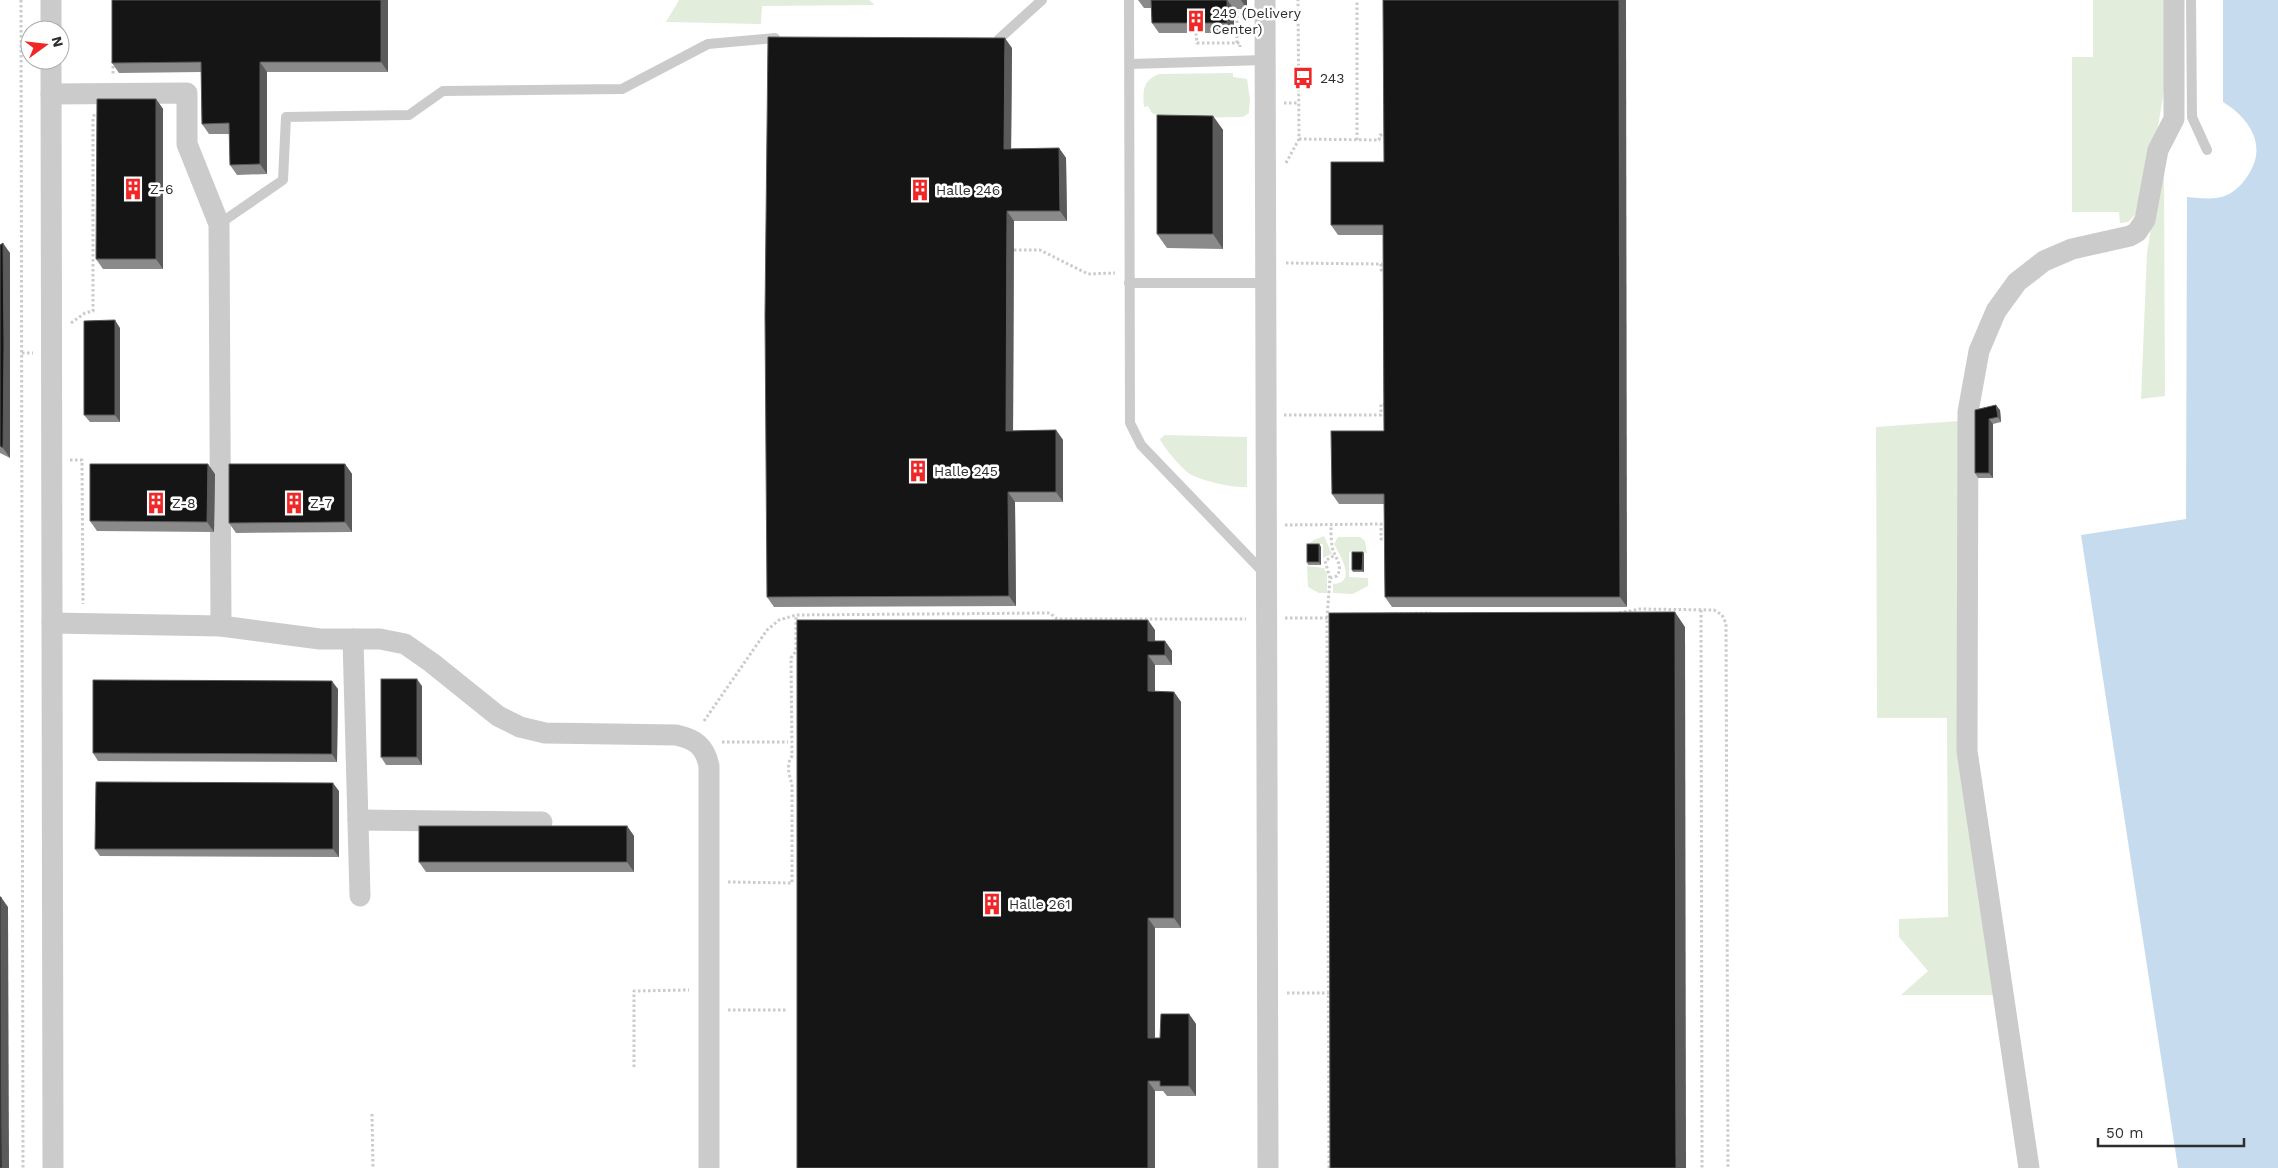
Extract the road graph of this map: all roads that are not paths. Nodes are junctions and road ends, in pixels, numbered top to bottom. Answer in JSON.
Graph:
{"nodes":[{"id":1,"x":51,"y":0,"type":"edge"},
{"id":2,"x":1042,"y":0,"type":"edge"},
{"id":3,"x":1129,"y":0,"type":"edge"},
{"id":4,"x":1265,"y":0,"type":"edge"},
{"id":5,"x":2174,"y":0,"type":"edge"},
{"id":6,"x":2192,"y":0,"type":"edge"},
{"id":7,"x":51,"y":20,"type":"edge"},
{"id":8,"x":775,"y":38,"type":"edge"},
{"id":9,"x":999,"y":39,"type":"edge"},
{"id":10,"x":1265,"y":60,"type":"junction"},
{"id":11,"x":1130,"y":64,"type":"junction"},
{"id":12,"x":51,"y":70,"type":"edge"},
{"id":13,"x":51,"y":94,"type":"junction"},
{"id":14,"x":2207,"y":150,"type":"dead end"},
{"id":15,"x":219,"y":224,"type":"junction"},
{"id":16,"x":1130,"y":283,"type":"junction"},
{"id":17,"x":1264,"y":283,"type":"junction"},
{"id":18,"x":1266,"y":575,"type":"junction"},
{"id":19,"x":52,"y":624,"type":"junction"},
{"id":20,"x":221,"y":626,"type":"junction"},
{"id":21,"x":354,"y":639,"type":"junction"},
{"id":22,"x":358,"y":820,"type":"junction"},
{"id":23,"x":542,"y":822,"type":"dead end"},
{"id":24,"x":360,"y":896,"type":"dead end"},
{"id":25,"x":53,"y":1168,"type":"edge"},
{"id":26,"x":709,"y":1168,"type":"edge"},
{"id":27,"x":1268,"y":1168,"type":"edge"},
{"id":28,"x":2029,"y":1168,"type":"edge"}],
"edges":[{"from":1,"to":7,"type":"street"},
{"from":2,"to":9,"type":"lane"},
{"from":3,"to":11,"type":"lane"},
{"from":4,"to":10,"type":"street"},
{"from":5,"to":28,"type":"street"},
{"from":6,"to":14,"type":"lane"},
{"from":8,"to":15,"type":"lane"},
{"from":10,"to":11,"type":"lane"},
{"from":10,"to":17,"type":"street"},
{"from":11,"to":16,"type":"lane"},
{"from":12,"to":13,"type":"street"},
{"from":13,"to":15,"type":"street"},
{"from":13,"to":19,"type":"street"},
{"from":15,"to":20,"type":"street"},
{"from":16,"to":17,"type":"lane"},
{"from":16,"to":18,"type":"lane"},
{"from":17,"to":18,"type":"street"},
{"from":18,"to":27,"type":"street"},
{"from":19,"to":20,"type":"street"},
{"from":19,"to":25,"type":"street"},
{"from":20,"to":21,"type":"street"},
{"from":21,"to":22,"type":"street"},
{"from":21,"to":26,"type":"street"},
{"from":22,"to":23,"type":"street"},
{"from":22,"to":24,"type":"street"}]}
